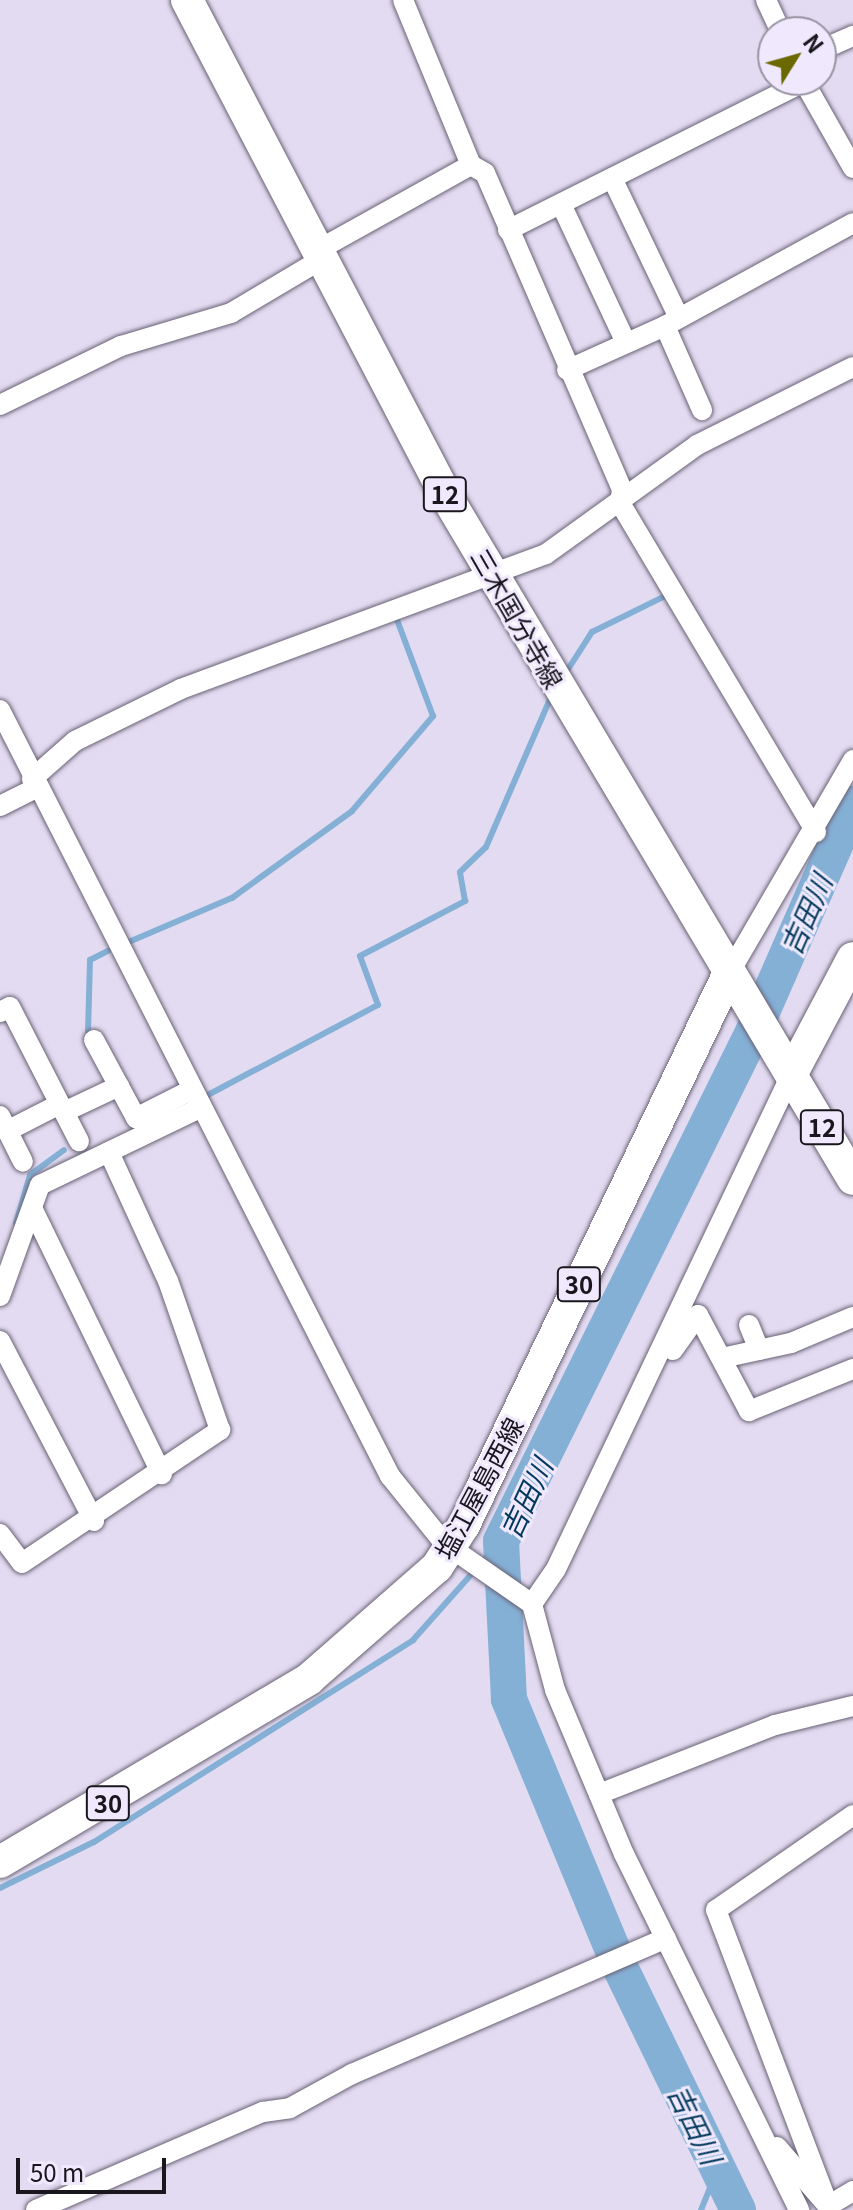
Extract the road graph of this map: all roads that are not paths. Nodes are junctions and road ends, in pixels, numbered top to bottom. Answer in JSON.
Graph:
{"nodes":[{"id":1,"x":187,"y":0,"type":"edge"},
{"id":2,"x":403,"y":0,"type":"edge"},
{"id":3,"x":774,"y":96,"type":"edge"},
{"id":4,"x":812,"y":96,"type":"edge"},
{"id":5,"x":471,"y":165,"type":"junction"},
{"id":6,"x":853,"y":168,"type":"edge"},
{"id":7,"x":612,"y":178,"type":"junction"},
{"id":8,"x":561,"y":204,"type":"junction"},
{"id":9,"x":853,"y":223,"type":"edge"},
{"id":10,"x":508,"y":230,"type":"junction"},
{"id":11,"x":320,"y":255,"type":"junction"},
{"id":12,"x":672,"y":322,"type":"junction"},
{"id":13,"x":626,"y":343,"type":"junction"},
{"id":14,"x":853,"y":367,"type":"edge"},
{"id":15,"x":567,"y":370,"type":"junction"},
{"id":16,"x":0,"y":405,"type":"edge"},
{"id":17,"x":702,"y":410,"type":"dead end"},
{"id":18,"x":620,"y":503,"type":"junction"},
{"id":19,"x":494,"y":577,"type":"junction"},
{"id":20,"x":0,"y":710,"type":"edge"},
{"id":21,"x":853,"y":760,"type":"edge"},
{"id":22,"x":34,"y":783,"type":"junction"},
{"id":23,"x":0,"y":806,"type":"edge"},
{"id":24,"x":816,"y":832,"type":"junction"},
{"id":25,"x":853,"y":958,"type":"edge"},
{"id":26,"x":730,"y":977,"type":"junction"},
{"id":27,"x":0,"y":1012,"type":"edge"},
{"id":28,"x":94,"y":1040,"type":"dead end"},
{"id":29,"x":790,"y":1072,"type":"junction"},
{"id":30,"x":119,"y":1086,"type":"junction"},
{"id":31,"x":195,"y":1099,"type":"junction"},
{"id":32,"x":62,"y":1108,"type":"junction"},
{"id":33,"x":4,"y":1124,"type":"edge"},
{"id":34,"x":79,"y":1141,"type":"dead end"},
{"id":35,"x":109,"y":1152,"type":"junction"},
{"id":36,"x":23,"y":1162,"type":"dead end"},
{"id":37,"x":853,"y":1179,"type":"edge"},
{"id":38,"x":33,"y":1210,"type":"junction"},
{"id":39,"x":0,"y":1296,"type":"edge"},
{"id":40,"x":853,"y":1317,"type":"edge"},
{"id":41,"x":749,"y":1325,"type":"dead end"},
{"id":42,"x":0,"y":1341,"type":"edge"},
{"id":43,"x":759,"y":1350,"type":"junction"},
{"id":44,"x":722,"y":1358,"type":"junction"},
{"id":45,"x":853,"y":1369,"type":"edge"},
{"id":46,"x":648,"y":1376,"type":"junction"},
{"id":47,"x":162,"y":1474,"type":"junction"},
{"id":48,"x":94,"y":1521,"type":"junction"},
{"id":49,"x":0,"y":1534,"type":"edge"},
{"id":50,"x":458,"y":1552,"type":"junction"},
{"id":51,"x":527,"y":1600,"type":"junction"},
{"id":52,"x":853,"y":1706,"type":"edge"},
{"id":53,"x":599,"y":1794,"type":"junction"},
{"id":54,"x":853,"y":1815,"type":"edge"},
{"id":55,"x":0,"y":1862,"type":"edge"},
{"id":56,"x":658,"y":1942,"type":"junction"},
{"id":57,"x":745,"y":2105,"type":"junction"},
{"id":58,"x":853,"y":2191,"type":"edge"},
{"id":59,"x":829,"y":2208,"type":"edge"},
{"id":60,"x":36,"y":2210,"type":"edge"},
{"id":61,"x":799,"y":2210,"type":"edge"}],
"edges":[{"from":1,"to":11,"type":"main road","name":"三木国分寺線","number":"12"},
{"from":2,"to":5,"type":"street"},
{"from":3,"to":7,"type":"street"},
{"from":4,"to":6,"type":"street"},
{"from":5,"to":10,"type":"street"},
{"from":5,"to":11,"type":"street"},
{"from":7,"to":8,"type":"street"},
{"from":7,"to":12,"type":"street"},
{"from":8,"to":10,"type":"street"},
{"from":8,"to":13,"type":"street"},
{"from":9,"to":12,"type":"street"},
{"from":10,"to":15,"type":"street"},
{"from":11,"to":16,"type":"street"},
{"from":11,"to":19,"type":"main road","name":"三木国分寺線","number":"12"},
{"from":12,"to":13,"type":"street"},
{"from":12,"to":17,"type":"street"},
{"from":13,"to":15,"type":"street"},
{"from":14,"to":18,"type":"street"},
{"from":15,"to":18,"type":"street"},
{"from":18,"to":19,"type":"street"},
{"from":18,"to":24,"type":"street"},
{"from":19,"to":22,"type":"street"},
{"from":19,"to":26,"type":"main road","name":"三木国分寺線","number":"12"},
{"from":20,"to":22,"type":"street"},
{"from":21,"to":24,"type":"street"},
{"from":22,"to":23,"type":"street"},
{"from":22,"to":31,"type":"street"},
{"from":24,"to":26,"type":"street"},
{"from":25,"to":29,"type":"main road"},
{"from":26,"to":29,"type":"main road","name":"三木国分寺線","number":"12"},
{"from":26,"to":50,"type":"main road","name":"塩江屋島西線","number":"30"},
{"from":27,"to":32,"type":"street"},
{"from":28,"to":30,"type":"street"},
{"from":29,"to":37,"type":"main road","name":"三木国分寺線","number":"12"},
{"from":29,"to":46,"type":"street"},
{"from":30,"to":31,"type":"street"},
{"from":30,"to":32,"type":"street"},
{"from":31,"to":35,"type":"street"},
{"from":31,"to":50,"type":"street"},
{"from":32,"to":33,"type":"street"},
{"from":32,"to":34,"type":"street"},
{"from":33,"to":36,"type":"street"},
{"from":35,"to":38,"type":"street"},
{"from":35,"to":47,"type":"street"},
{"from":38,"to":39,"type":"street"},
{"from":38,"to":47,"type":"street"},
{"from":40,"to":43,"type":"street"},
{"from":41,"to":43,"type":"street"},
{"from":42,"to":48,"type":"street"},
{"from":43,"to":44,"type":"street"},
{"from":44,"to":45,"type":"street"},
{"from":44,"to":46,"type":"street"},
{"from":46,"to":51,"type":"street"},
{"from":47,"to":48,"type":"street"},
{"from":48,"to":49,"type":"street"},
{"from":50,"to":51,"type":"street"},
{"from":50,"to":55,"type":"main road","name":"塩江屋島西線","number":"30"},
{"from":51,"to":53,"type":"street"},
{"from":52,"to":53,"type":"street"},
{"from":53,"to":56,"type":"street"},
{"from":54,"to":59,"type":"street"},
{"from":56,"to":57,"type":"street"},
{"from":56,"to":60,"type":"street"},
{"from":57,"to":59,"type":"street"},
{"from":57,"to":61,"type":"street"},
{"from":58,"to":59,"type":"street"}]}
